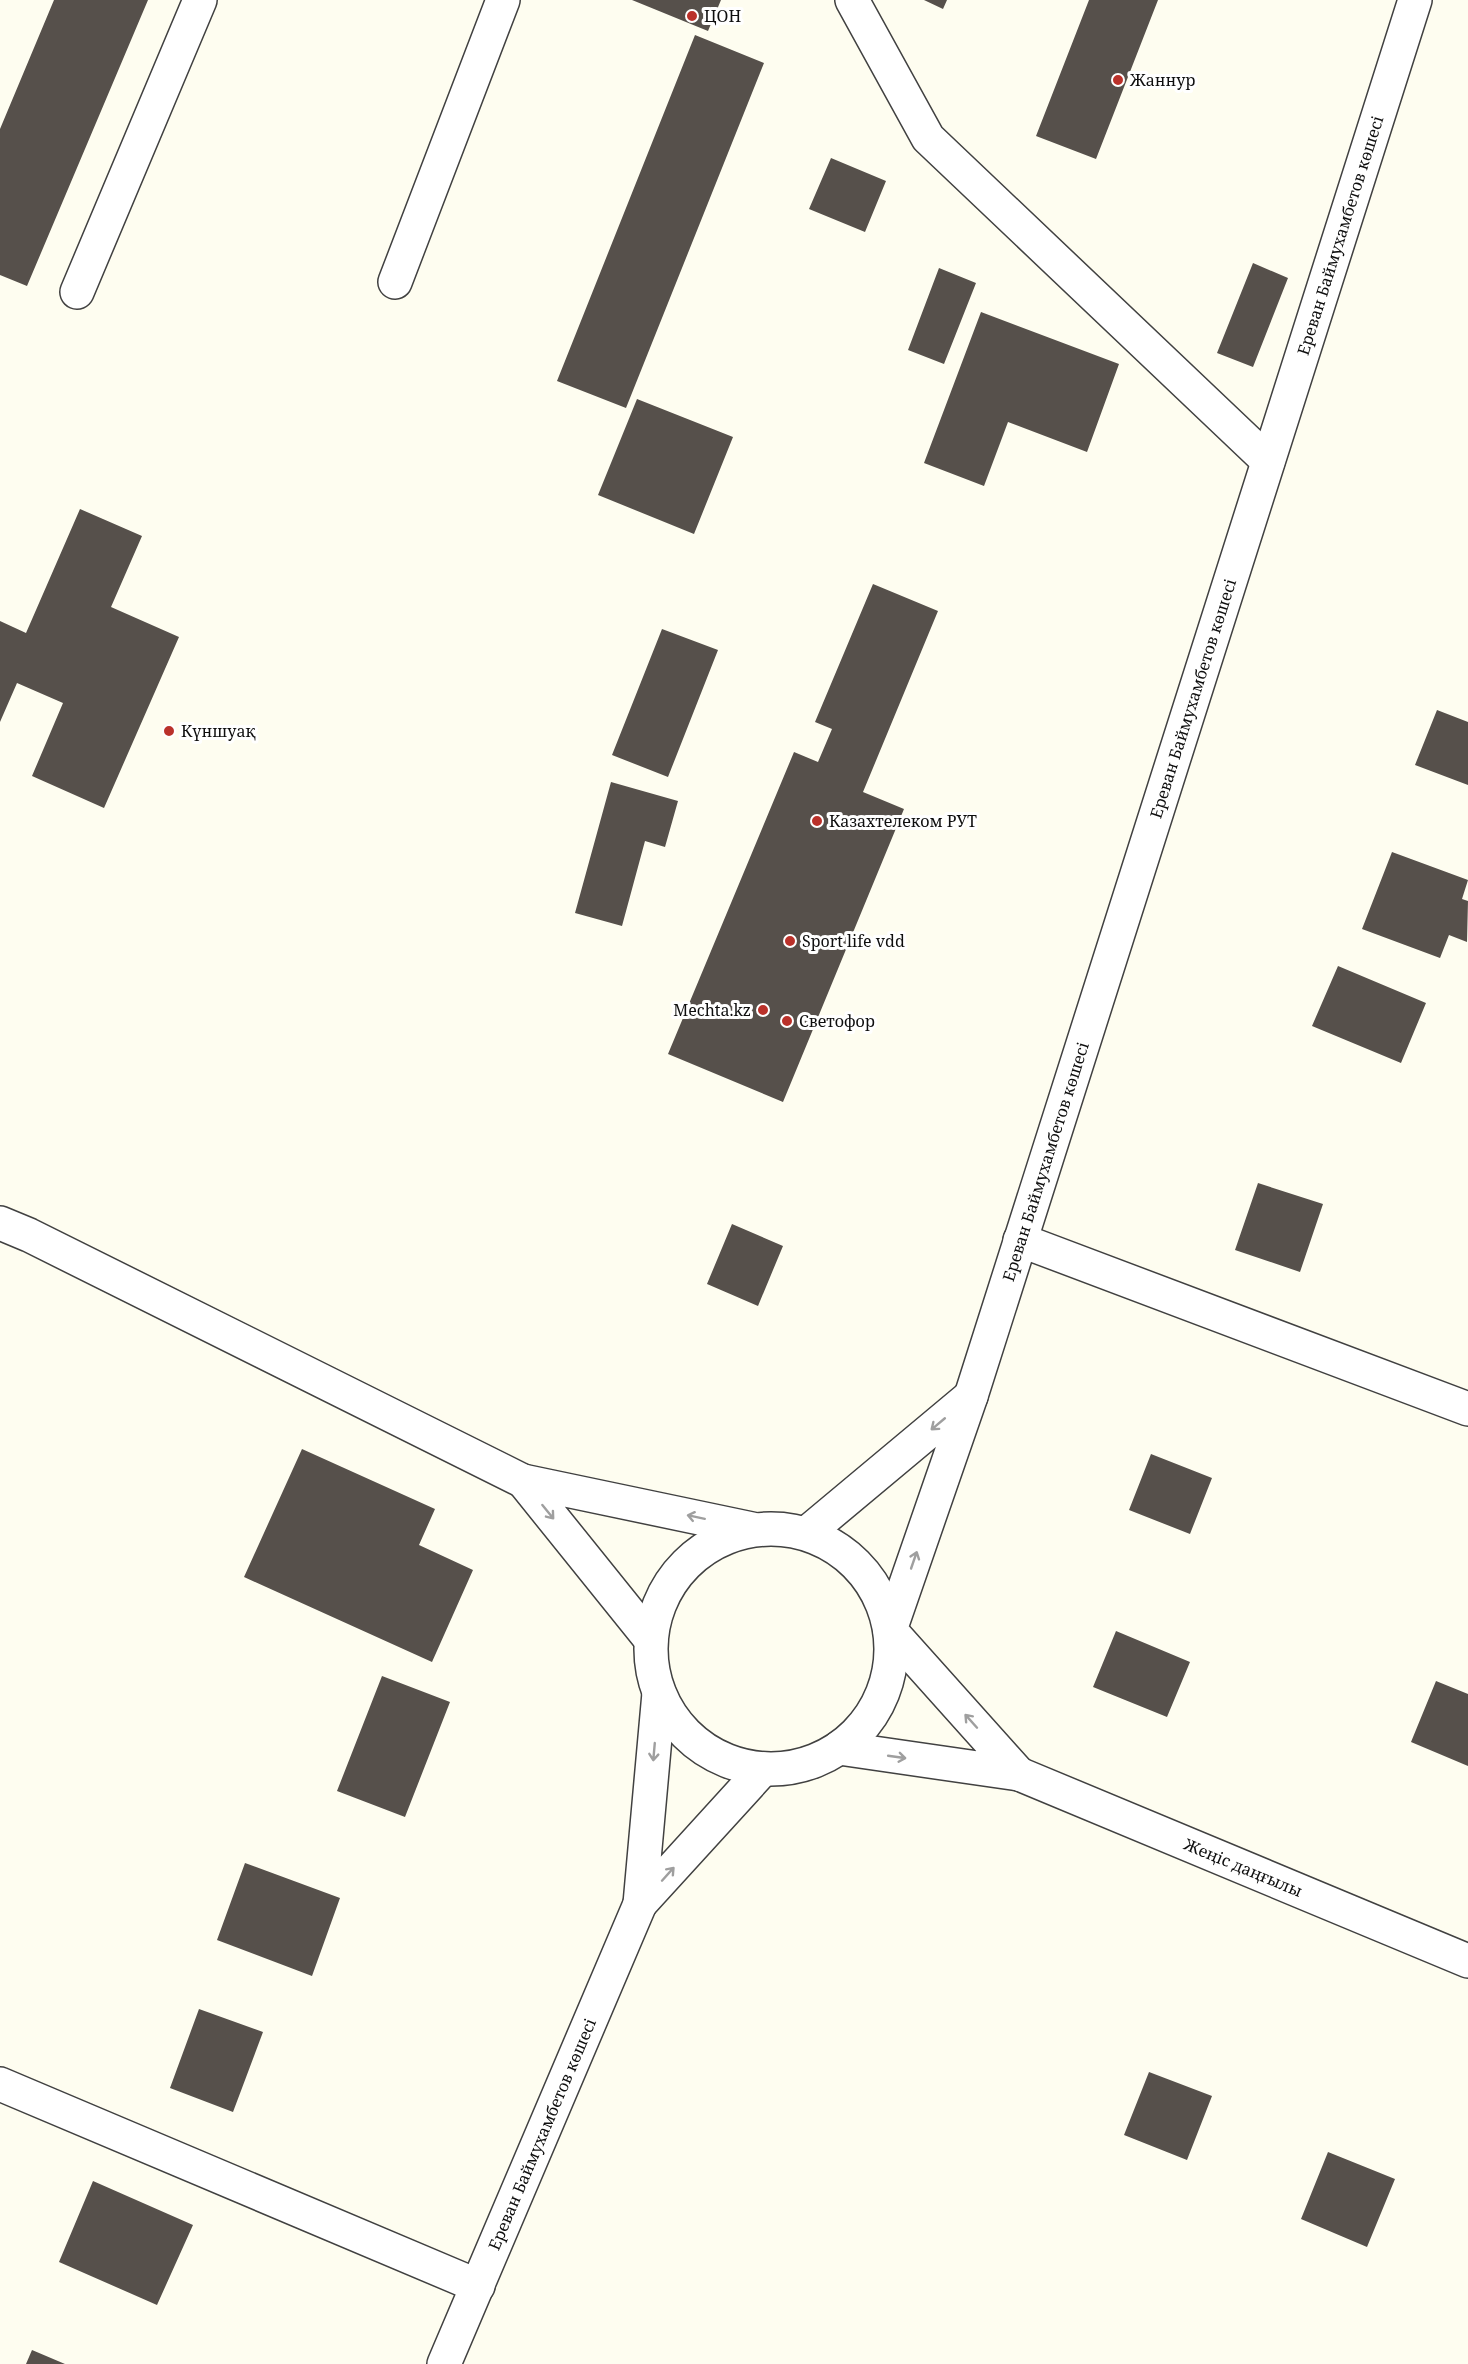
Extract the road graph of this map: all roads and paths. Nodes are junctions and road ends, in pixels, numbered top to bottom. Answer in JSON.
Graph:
{"nodes":[{"id":1,"x":200,"y":0,"type":"edge"},
{"id":2,"x":503,"y":0,"type":"edge"},
{"id":3,"x":852,"y":0,"type":"edge"},
{"id":4,"x":1415,"y":0,"type":"edge"},
{"id":5,"x":395,"y":282,"type":"dead end"},
{"id":6,"x":77,"y":292,"type":"dead end"},
{"id":7,"x":1268,"y":461,"type":"junction"},
{"id":8,"x":0,"y":1223,"type":"edge"},
{"id":9,"x":1020,"y":1239,"type":"junction"},
{"id":10,"x":971,"y":1396,"type":"junction"},
{"id":11,"x":1468,"y":1409,"type":"edge"},
{"id":12,"x":524,"y":1481,"type":"junction"},
{"id":13,"x":753,"y":1529,"type":"junction"},
{"id":14,"x":807,"y":1533,"type":"junction"},
{"id":15,"x":890,"y":1630,"type":"junction"},
{"id":16,"x":651,"y":1640,"type":"junction"},
{"id":17,"x":659,"y":1693,"type":"junction"},
{"id":18,"x":839,"y":1748,"type":"junction"},
{"id":19,"x":763,"y":1769,"type":"junction"},
{"id":20,"x":1019,"y":1774,"type":"junction"},
{"id":21,"x":640,"y":1905,"type":"junction"},
{"id":22,"x":1468,"y":1961,"type":"edge"},
{"id":23,"x":0,"y":2084,"type":"edge"},
{"id":24,"x":478,"y":2286,"type":"junction"},
{"id":25,"x":444,"y":2364,"type":"edge"}],
"edges":[{"from":1,"to":6,"type":"street"},
{"from":2,"to":5,"type":"street"},
{"from":3,"to":7,"type":"street"},
{"from":4,"to":7,"type":"street","name":"Ереван Баймухамбетов көшесі"},
{"from":7,"to":9,"type":"street","name":"Ереван Баймухамбетов көшесі"},
{"from":8,"to":12,"type":"street"},
{"from":9,"to":10,"type":"street","name":"Ереван Баймухамбетов көшесі"},
{"from":9,"to":11,"type":"street"},
{"from":10,"to":14,"type":"street","one_way":true},
{"from":15,"to":10,"type":"street","name":"Ереван Баймухамбетов көшесі","one_way":true},
{"from":13,"to":12,"type":"street","one_way":true},
{"from":12,"to":16,"type":"street","one_way":true},
{"from":13,"to":14,"type":"street"},
{"from":13,"to":16,"type":"street"},
{"from":14,"to":15,"type":"street"},
{"from":15,"to":18,"type":"street"},
{"from":20,"to":15,"type":"street","one_way":true},
{"from":16,"to":17,"type":"street"},
{"from":17,"to":19,"type":"street"},
{"from":17,"to":21,"type":"street","one_way":true},
{"from":18,"to":19,"type":"street"},
{"from":18,"to":20,"type":"street","one_way":true},
{"from":21,"to":19,"type":"street","one_way":true},
{"from":20,"to":22,"type":"street","name":"Жеңіс даңғылы"},
{"from":21,"to":24,"type":"street","name":"Ереван Баймухамбетов көшесі"},
{"from":23,"to":24,"type":"street"},
{"from":24,"to":25,"type":"street","name":"Ереван Баймухамбетов көшесі"}]}
